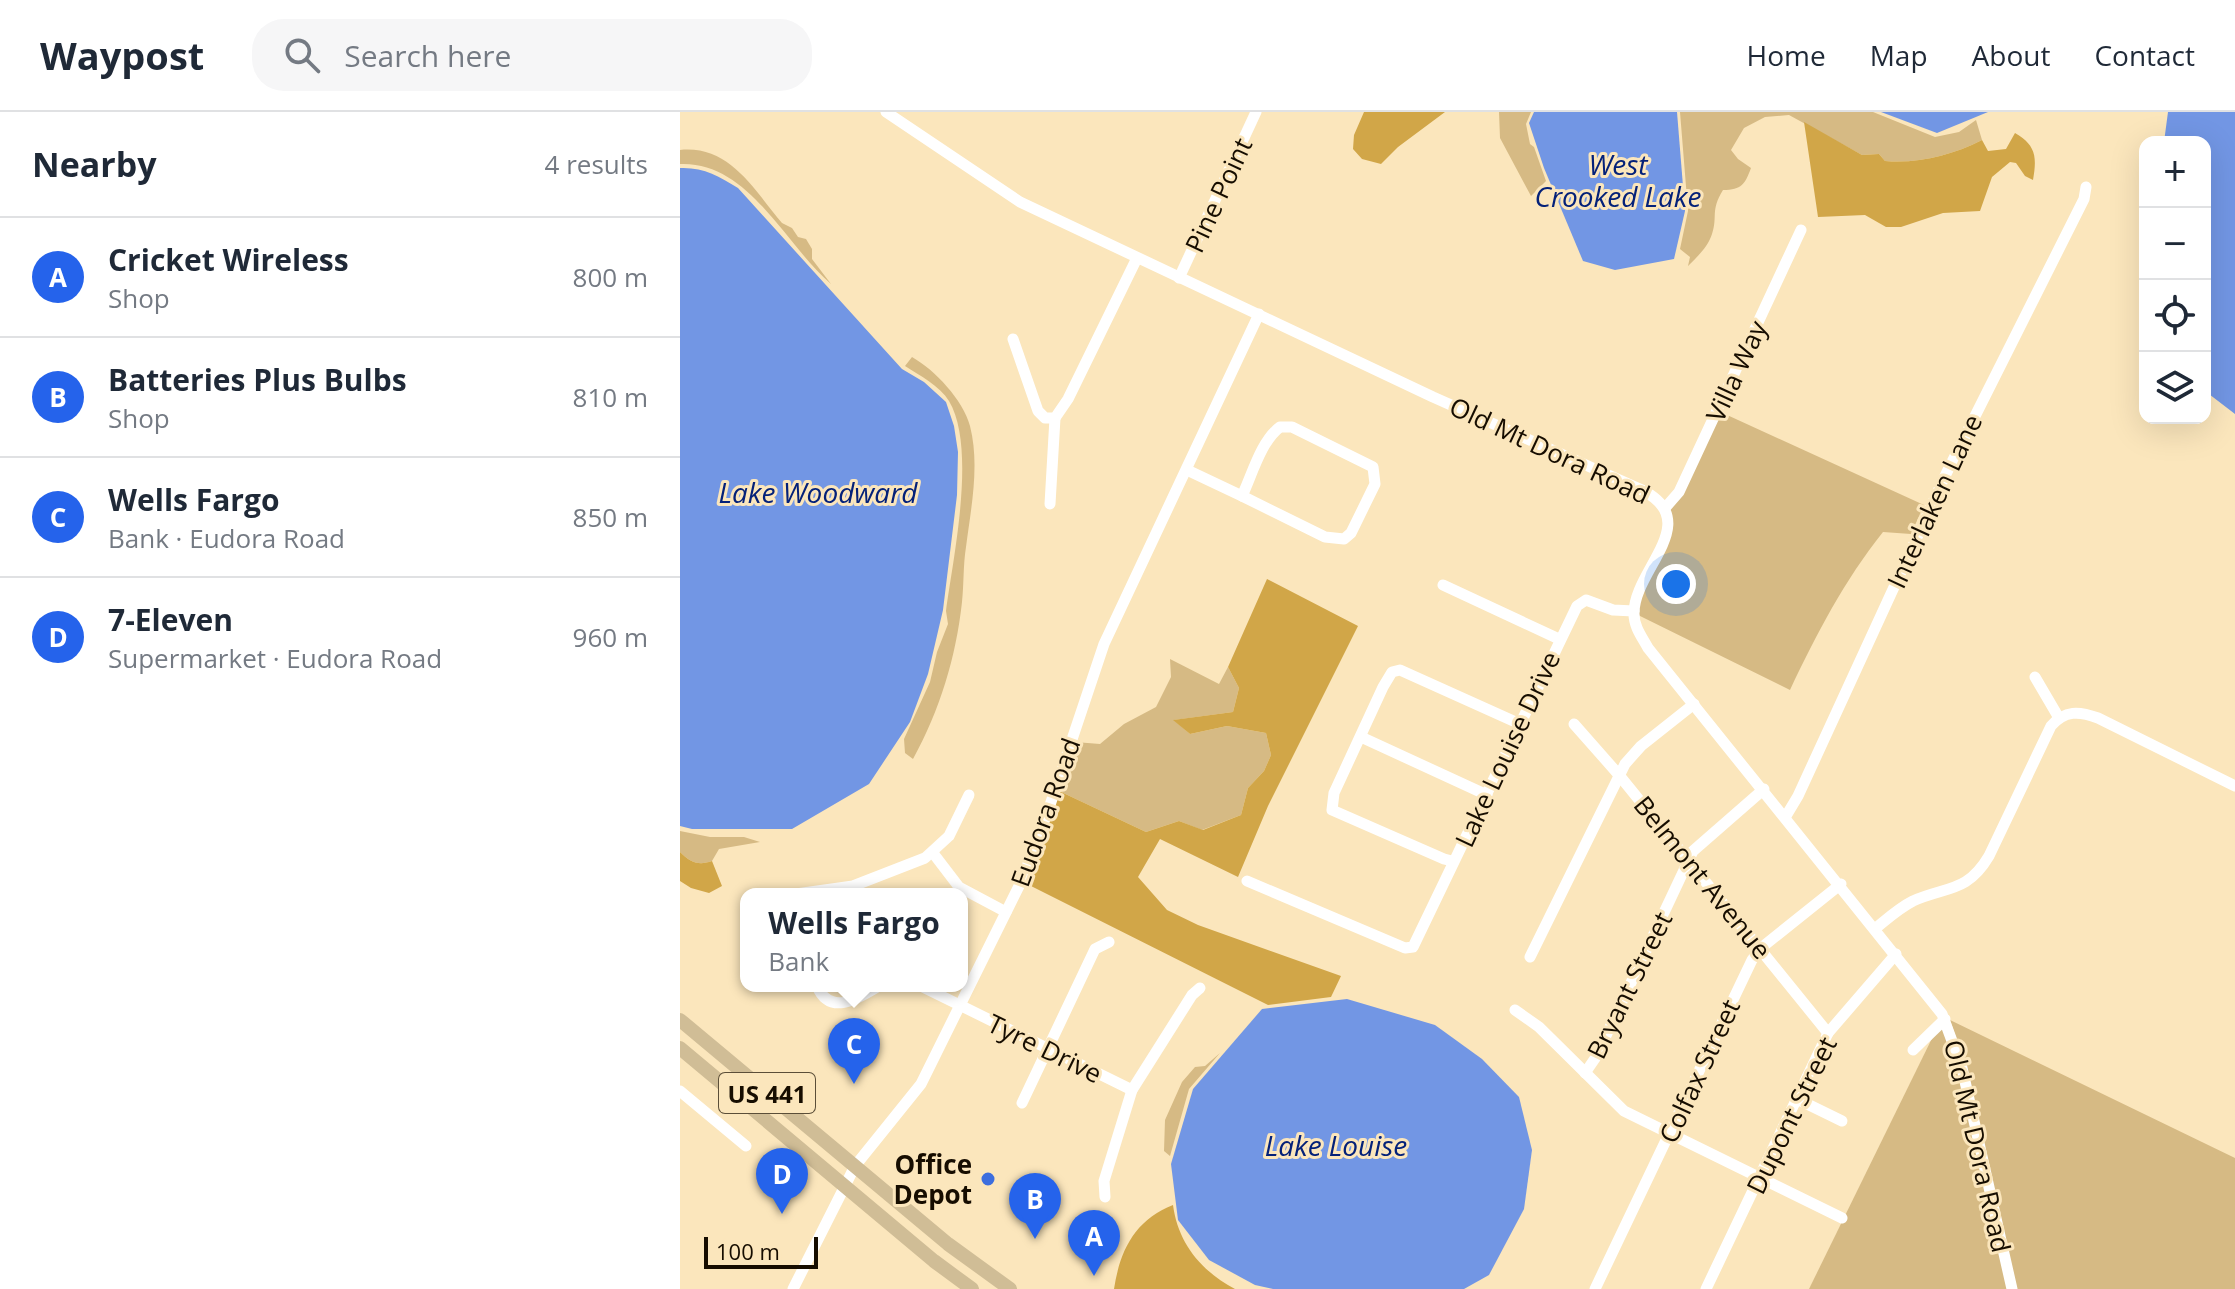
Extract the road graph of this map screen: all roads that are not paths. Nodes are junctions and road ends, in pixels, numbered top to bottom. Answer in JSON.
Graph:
{"nodes":[{"id":1,"x":886,"y":112,"type":"edge"},
{"id":2,"x":1256,"y":112,"type":"edge"},
{"id":3,"x":2086,"y":187,"type":"dead end"},
{"id":4,"x":1801,"y":230,"type":"dead end"},
{"id":5,"x":1137,"y":258,"type":"junction"},
{"id":6,"x":1179,"y":278,"type":"junction"},
{"id":7,"x":1259,"y":314,"type":"junction"},
{"id":8,"x":1013,"y":339,"type":"dead end"},
{"id":9,"x":1055,"y":418,"type":"junction"},
{"id":10,"x":1187,"y":470,"type":"junction"},
{"id":11,"x":1242,"y":496,"type":"junction"},
{"id":12,"x":1050,"y":504,"type":"dead end"},
{"id":13,"x":1665,"y":508,"type":"junction"},
{"id":14,"x":1443,"y":585,"type":"dead end"},
{"id":15,"x":1634,"y":611,"type":"junction"},
{"id":16,"x":1559,"y":639,"type":"junction"},
{"id":17,"x":2035,"y":677,"type":"dead end"},
{"id":18,"x":1694,"y":704,"type":"junction"},
{"id":19,"x":2059,"y":718,"type":"junction"},
{"id":20,"x":1520,"y":724,"type":"junction"},
{"id":21,"x":1574,"y":724,"type":"dead end"},
{"id":22,"x":1361,"y":737,"type":"junction"},
{"id":23,"x":1619,"y":775,"type":"junction"},
{"id":24,"x":2235,"y":786,"type":"edge"},
{"id":25,"x":1764,"y":789,"type":"junction"},
{"id":26,"x":969,"y":795,"type":"dead end"},
{"id":27,"x":1487,"y":795,"type":"junction"},
{"id":28,"x":1786,"y":816,"type":"junction"},
{"id":29,"x":933,"y":853,"type":"junction"},
{"id":30,"x":1452,"y":861,"type":"junction"},
{"id":31,"x":1688,"y":861,"type":"junction"},
{"id":32,"x":1247,"y":881,"type":"dead end"},
{"id":33,"x":1841,"y":884,"type":"junction"},
{"id":34,"x":839,"y":888,"type":"edge"},
{"id":35,"x":961,"y":888,"type":"edge"},
{"id":36,"x":968,"y":892,"type":"edge"},
{"id":37,"x":1006,"y":912,"type":"junction"},
{"id":38,"x":1876,"y":928,"type":"junction"},
{"id":39,"x":1109,"y":942,"type":"dead end"},
{"id":40,"x":1761,"y":948,"type":"junction"},
{"id":41,"x":1896,"y":954,"type":"junction"},
{"id":42,"x":1530,"y":957,"type":"dead end"},
{"id":43,"x":968,"y":988,"type":"edge"},
{"id":44,"x":1200,"y":988,"type":"dead end"},
{"id":45,"x":820,"y":992,"type":"edge"},
{"id":46,"x":867,"y":992,"type":"edge"},
{"id":47,"x":932,"y":992,"type":"edge"},
{"id":48,"x":966,"y":992,"type":"edge"},
{"id":49,"x":959,"y":1006,"type":"junction"},
{"id":50,"x":1515,"y":1010,"type":"dead end"},
{"id":51,"x":1945,"y":1019,"type":"junction"},
{"id":52,"x":680,"y":1020,"type":"edge"},
{"id":53,"x":1828,"y":1033,"type":"junction"},
{"id":54,"x":1046,"y":1047,"type":"junction"},
{"id":55,"x":680,"y":1048,"type":"edge"},
{"id":56,"x":1913,"y":1050,"type":"dead end"},
{"id":57,"x":1585,"y":1073,"type":"junction"},
{"id":58,"x":1132,"y":1090,"type":"junction"},
{"id":59,"x":680,"y":1091,"type":"edge"},
{"id":60,"x":1797,"y":1099,"type":"junction"},
{"id":61,"x":1022,"y":1103,"type":"dead end"},
{"id":62,"x":1842,"y":1121,"type":"dead end"},
{"id":63,"x":1669,"y":1134,"type":"junction"},
{"id":64,"x":746,"y":1146,"type":"dead end"},
{"id":65,"x":855,"y":1166,"type":"junction"},
{"id":66,"x":1760,"y":1178,"type":"junction"},
{"id":67,"x":844,"y":1185,"type":"junction"},
{"id":68,"x":1105,"y":1197,"type":"dead end"},
{"id":69,"x":1842,"y":1218,"type":"dead end"},
{"id":70,"x":793,"y":1289,"type":"edge"},
{"id":71,"x":972,"y":1289,"type":"edge"},
{"id":72,"x":1010,"y":1289,"type":"edge"},
{"id":73,"x":1595,"y":1289,"type":"edge"},
{"id":74,"x":1706,"y":1289,"type":"edge"},
{"id":75,"x":2012,"y":1289,"type":"edge"}],
"edges":[{"from":1,"to":5,"type":"street","name":"Old Mt Dora Road"},
{"from":2,"to":6,"type":"street","name":"Pine Point"},
{"from":3,"to":28,"type":"street","name":"Interlaken Lane"},
{"from":4,"to":13,"type":"street","name":"Villa Way"},
{"from":5,"to":6,"type":"street","name":"Old Mt Dora Road"},
{"from":5,"to":9,"type":"street"},
{"from":6,"to":7,"type":"street","name":"Old Mt Dora Road"},
{"from":7,"to":10,"type":"street","name":"Eudora Road"},
{"from":7,"to":13,"type":"street","name":"Old Mt Dora Road"},
{"from":8,"to":9,"type":"street"},
{"from":9,"to":12,"type":"street"},
{"from":10,"to":11,"type":"street"},
{"from":10,"to":37,"type":"street","name":"Eudora Road"},
{"from":11,"to":11,"type":"street"},
{"from":13,"to":15,"type":"street","name":"Old Mt Dora Road"},
{"from":14,"to":16,"type":"street"},
{"from":15,"to":16,"type":"street","name":"Lake Louise Drive"},
{"from":15,"to":18,"type":"street","name":"Old Mt Dora Road"},
{"from":16,"to":20,"type":"street","name":"Lake Louise Drive"},
{"from":17,"to":19,"type":"street"},
{"from":18,"to":23,"type":"street"},
{"from":18,"to":25,"type":"street","name":"Old Mt Dora Road"},
{"from":19,"to":24,"type":"street"},
{"from":19,"to":38,"type":"street"},
{"from":20,"to":22,"type":"street"},
{"from":20,"to":27,"type":"street","name":"Lake Louise Drive"},
{"from":21,"to":23,"type":"street","name":"Belmont Avenue"},
{"from":22,"to":27,"type":"street"},
{"from":22,"to":30,"type":"street"},
{"from":23,"to":31,"type":"street","name":"Belmont Avenue"},
{"from":23,"to":42,"type":"street"},
{"from":25,"to":28,"type":"street","name":"Old Mt Dora Road"},
{"from":25,"to":31,"type":"street","name":"Bryant Street"},
{"from":26,"to":29,"type":"street"},
{"from":27,"to":30,"type":"street","name":"Lake Louise Drive"},
{"from":28,"to":33,"type":"street","name":"Old Mt Dora Road"},
{"from":29,"to":34,"type":"street"},
{"from":29,"to":35,"type":"street"},
{"from":30,"to":32,"type":"street","name":"Lake Louise Drive"},
{"from":31,"to":40,"type":"street","name":"Belmont Avenue"},
{"from":31,"to":57,"type":"street","name":"Bryant Street"},
{"from":33,"to":38,"type":"street","name":"Old Mt Dora Road"},
{"from":33,"to":40,"type":"street","name":"Colfax Street"},
{"from":36,"to":37,"type":"street"},
{"from":37,"to":43,"type":"street","name":"Eudora Road"},
{"from":38,"to":41,"type":"street","name":"Old Mt Dora Road"},
{"from":39,"to":54,"type":"street"},
{"from":40,"to":53,"type":"street","name":"Belmont Avenue"},
{"from":40,"to":63,"type":"street","name":"Colfax Street"},
{"from":41,"to":51,"type":"street","name":"Old Mt Dora Road"},
{"from":41,"to":53,"type":"street","name":"Dupont Street"},
{"from":44,"to":58,"type":"street"},
{"from":45,"to":46,"type":"street"},
{"from":47,"to":49,"type":"street","name":"Tyre Drive"},
{"from":48,"to":49,"type":"street","name":"Eudora Road"},
{"from":49,"to":54,"type":"street","name":"Tyre Drive"},
{"from":49,"to":65,"type":"street","name":"Eudora Road"},
{"from":50,"to":57,"type":"street"},
{"from":51,"to":56,"type":"street"},
{"from":51,"to":75,"type":"street","name":"Old Mt Dora Road"},
{"from":52,"to":65,"type":"main road","number":"US 441"},
{"from":53,"to":60,"type":"street","name":"Dupont Street"},
{"from":54,"to":58,"type":"street","name":"Tyre Drive"},
{"from":54,"to":61,"type":"street"},
{"from":55,"to":67,"type":"main road","number":"US 441"},
{"from":57,"to":63,"type":"street"},
{"from":58,"to":68,"type":"street"},
{"from":59,"to":64,"type":"street"},
{"from":60,"to":62,"type":"street"},
{"from":60,"to":66,"type":"street","name":"Dupont Street"},
{"from":63,"to":66,"type":"street"},
{"from":63,"to":73,"type":"street","name":"Colfax Street"},
{"from":65,"to":67,"type":"street","name":"Eudora Road"},
{"from":65,"to":72,"type":"main road","number":"US 441"},
{"from":66,"to":69,"type":"street"},
{"from":66,"to":74,"type":"street","name":"Dupont Street"},
{"from":67,"to":70,"type":"street","name":"Eudora Road"},
{"from":67,"to":71,"type":"main road","number":"US 441"}]}
